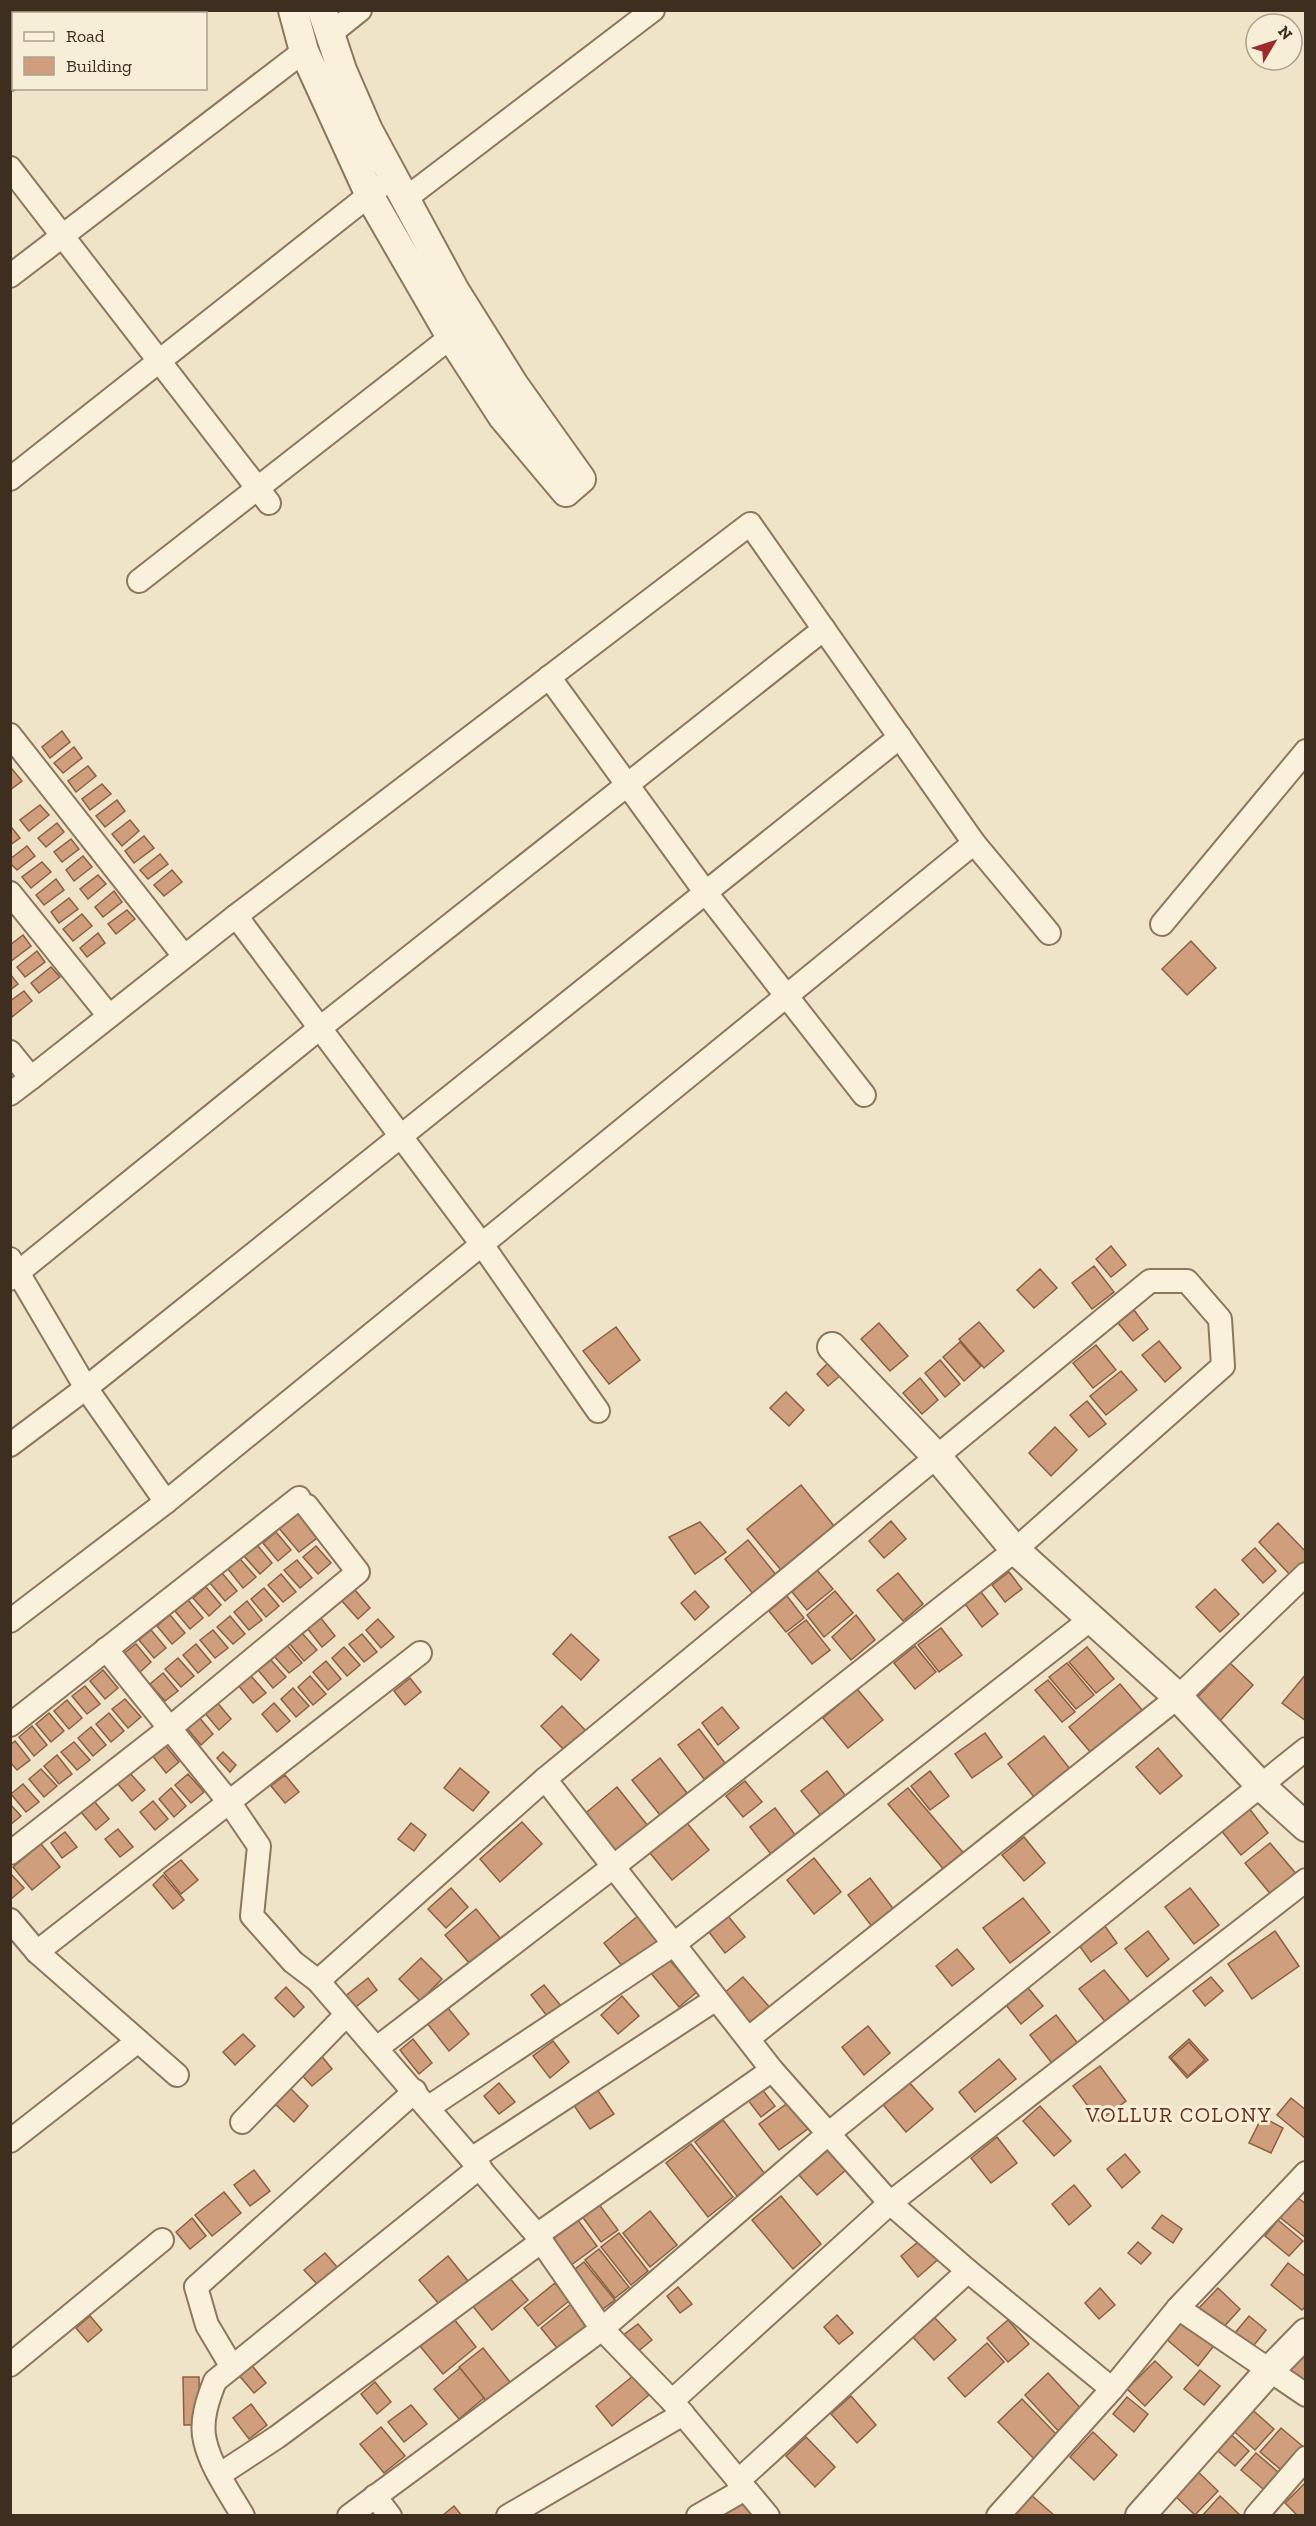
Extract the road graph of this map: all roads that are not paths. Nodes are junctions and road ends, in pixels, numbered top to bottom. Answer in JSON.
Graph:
{"nodes":[{"id":1,"x":293,"y":10,"type":"edge"},
{"id":2,"x":360,"y":10,"type":"edge"},
{"id":3,"x":653,"y":10,"type":"edge"},
{"id":4,"x":326,"y":22,"type":"edge"},
{"id":5,"x":304,"y":51,"type":"junction"},
{"id":6,"x":10,"y":168,"type":"edge"},
{"id":7,"x":399,"y":188,"type":"junction"},
{"id":8,"x":370,"y":194,"type":"junction"},
{"id":9,"x":63,"y":236,"type":"junction"},
{"id":10,"x":10,"y":276,"type":"edge"},
{"id":11,"x":451,"y":337,"type":"junction"},
{"id":12,"x":159,"y":361,"type":"junction"},
{"id":13,"x":10,"y":479,"type":"edge"},
{"id":14,"x":263,"y":496,"type":"junction"},
{"id":15,"x":139,"y":581,"type":"dead end"},
{"id":16,"x":824,"y":629,"type":"junction"},
{"id":17,"x":549,"y":677,"type":"junction"},
{"id":18,"x":10,"y":735,"type":"edge"},
{"id":19,"x":900,"y":737,"type":"junction"},
{"id":20,"x":1305,"y":751,"type":"edge"},
{"id":21,"x":627,"y":785,"type":"junction"},
{"id":22,"x":974,"y":843,"type":"junction"},
{"id":23,"x":10,"y":893,"type":"edge"},
{"id":24,"x":706,"y":893,"type":"junction"},
{"id":25,"x":236,"y":916,"type":"junction"},
{"id":26,"x":1162,"y":924,"type":"dead end"},
{"id":27,"x":1049,"y":933,"type":"dead end"},
{"id":28,"x":184,"y":956,"type":"junction"},
{"id":29,"x":788,"y":996,"type":"junction"},
{"id":30,"x":109,"y":1016,"type":"junction"},
{"id":31,"x":320,"y":1028,"type":"junction"},
{"id":32,"x":10,"y":1052,"type":"edge"},
{"id":33,"x":31,"y":1078,"type":"junction"},
{"id":34,"x":10,"y":1094,"type":"edge"},
{"id":35,"x":864,"y":1095,"type":"dead end"},
{"id":36,"x":400,"y":1137,"type":"junction"},
{"id":37,"x":483,"y":1246,"type":"junction"},
{"id":38,"x":13,"y":1270,"type":"edge"},
{"id":39,"x":832,"y":1347,"type":"dead end"},
{"id":40,"x":86,"y":1388,"type":"junction"},
{"id":41,"x":598,"y":1411,"type":"dead end"},
{"id":42,"x":10,"y":1445,"type":"edge"},
{"id":43,"x":938,"y":1458,"type":"junction"},
{"id":44,"x":166,"y":1502,"type":"junction"},
{"id":45,"x":1015,"y":1550,"type":"junction"},
{"id":46,"x":1305,"y":1574,"type":"edge"},
{"id":47,"x":1091,"y":1619,"type":"junction"},
{"id":48,"x":10,"y":1621,"type":"edge"},
{"id":49,"x":106,"y":1650,"type":"junction"},
{"id":50,"x":420,"y":1653,"type":"dead end"},
{"id":51,"x":1178,"y":1697,"type":"junction"},
{"id":52,"x":10,"y":1725,"type":"edge"},
{"id":53,"x":170,"y":1728,"type":"junction"},
{"id":54,"x":1305,"y":1749,"type":"edge"},
{"id":55,"x":545,"y":1779,"type":"junction"},
{"id":56,"x":1261,"y":1786,"type":"junction"},
{"id":57,"x":229,"y":1802,"type":"junction"},
{"id":58,"x":1305,"y":1827,"type":"edge"},
{"id":59,"x":10,"y":1853,"type":"edge"},
{"id":60,"x":613,"y":1866,"type":"junction"},
{"id":61,"x":1305,"y":1880,"type":"edge"},
{"id":62,"x":11,"y":1921,"type":"edge"},
{"id":63,"x":673,"y":1945,"type":"junction"},
{"id":64,"x":37,"y":1952,"type":"junction"},
{"id":65,"x":318,"y":1981,"type":"junction"},
{"id":66,"x":716,"y":1998,"type":"junction"},
{"id":67,"x":346,"y":2015,"type":"junction"},
{"id":68,"x":749,"y":2038,"type":"junction"},
{"id":69,"x":138,"y":2041,"type":"junction"},
{"id":70,"x":377,"y":2048,"type":"junction"},
{"id":71,"x":772,"y":2070,"type":"junction"},
{"id":72,"x":177,"y":2075,"type":"dead end"},
{"id":73,"x":422,"y":2099,"type":"junction"},
{"id":74,"x":242,"y":2122,"type":"dead end"},
{"id":75,"x":828,"y":2134,"type":"junction"},
{"id":76,"x":10,"y":2140,"type":"edge"},
{"id":77,"x":477,"y":2163,"type":"junction"},
{"id":78,"x":1305,"y":2173,"type":"edge"},
{"id":79,"x":890,"y":2203,"type":"junction"},
{"id":80,"x":539,"y":2238,"type":"junction"},
{"id":81,"x":162,"y":2240,"type":"dead end"},
{"id":82,"x":968,"y":2271,"type":"junction"},
{"id":83,"x":1178,"y":2308,"type":"junction"},
{"id":84,"x":602,"y":2329,"type":"junction"},
{"id":85,"x":1305,"y":2333,"type":"edge"},
{"id":86,"x":10,"y":2365,"type":"edge"},
{"id":87,"x":232,"y":2367,"type":"junction"},
{"id":88,"x":1269,"y":2371,"type":"junction"},
{"id":89,"x":1112,"y":2389,"type":"junction"},
{"id":90,"x":1305,"y":2395,"type":"edge"},
{"id":91,"x":677,"y":2408,"type":"junction"},
{"id":92,"x":1305,"y":2458,"type":"edge"},
{"id":93,"x":219,"y":2475,"type":"junction"},
{"id":94,"x":742,"y":2485,"type":"junction"},
{"id":95,"x":375,"y":2496,"type":"junction"},
{"id":96,"x":243,"y":2516,"type":"edge"},
{"id":97,"x":349,"y":2516,"type":"edge"},
{"id":98,"x":390,"y":2516,"type":"edge"},
{"id":99,"x":508,"y":2516,"type":"edge"},
{"id":100,"x":698,"y":2516,"type":"edge"},
{"id":101,"x":768,"y":2516,"type":"edge"},
{"id":102,"x":998,"y":2516,"type":"edge"},
{"id":103,"x":1140,"y":2516,"type":"edge"},
{"id":104,"x":1256,"y":2516,"type":"edge"}],
"edges":[{"from":1,"to":5,"type":"street"},
{"from":2,"to":4,"type":"street"},
{"from":3,"to":7,"type":"street"},
{"from":4,"to":7,"type":"street"},
{"from":5,"to":8,"type":"street"},
{"from":5,"to":9,"type":"street"},
{"from":6,"to":9,"type":"street"},
{"from":7,"to":8,"type":"street"},
{"from":7,"to":11,"type":"street"},
{"from":8,"to":11,"type":"street"},
{"from":8,"to":12,"type":"street"},
{"from":9,"to":10,"type":"street"},
{"from":9,"to":12,"type":"street"},
{"from":11,"to":14,"type":"street"},
{"from":12,"to":13,"type":"street"},
{"from":12,"to":14,"type":"street"},
{"from":14,"to":15,"type":"street"},
{"from":16,"to":17,"type":"street"},
{"from":16,"to":19,"type":"street"},
{"from":16,"to":21,"type":"street"},
{"from":17,"to":21,"type":"street"},
{"from":17,"to":25,"type":"street"},
{"from":18,"to":28,"type":"street"},
{"from":19,"to":22,"type":"street"},
{"from":19,"to":24,"type":"street"},
{"from":20,"to":26,"type":"street"},
{"from":21,"to":24,"type":"street"},
{"from":21,"to":31,"type":"street"},
{"from":22,"to":27,"type":"street"},
{"from":22,"to":29,"type":"street"},
{"from":23,"to":30,"type":"street"},
{"from":24,"to":29,"type":"street"},
{"from":24,"to":36,"type":"street"},
{"from":25,"to":28,"type":"street"},
{"from":25,"to":31,"type":"street"},
{"from":28,"to":30,"type":"street"},
{"from":29,"to":35,"type":"street"},
{"from":29,"to":37,"type":"street"},
{"from":30,"to":33,"type":"street"},
{"from":31,"to":36,"type":"street"},
{"from":31,"to":38,"type":"street"},
{"from":32,"to":33,"type":"street"},
{"from":33,"to":34,"type":"street"},
{"from":36,"to":37,"type":"street"},
{"from":36,"to":40,"type":"street"},
{"from":37,"to":41,"type":"street"},
{"from":37,"to":44,"type":"street"},
{"from":38,"to":40,"type":"street"},
{"from":39,"to":43,"type":"street"},
{"from":40,"to":42,"type":"street"},
{"from":40,"to":44,"type":"street"},
{"from":43,"to":45,"type":"street"},
{"from":43,"to":45,"type":"street"},
{"from":43,"to":55,"type":"street"},
{"from":44,"to":48,"type":"street"},
{"from":45,"to":47,"type":"street"},
{"from":45,"to":60,"type":"street"},
{"from":46,"to":51,"type":"street"},
{"from":47,"to":51,"type":"street"},
{"from":47,"to":63,"type":"street"},
{"from":49,"to":52,"type":"street"},
{"from":49,"to":53,"type":"street"},
{"from":49,"to":53,"type":"street"},
{"from":50,"to":57,"type":"street"},
{"from":51,"to":56,"type":"street"},
{"from":51,"to":68,"type":"street"},
{"from":53,"to":57,"type":"street"},
{"from":53,"to":59,"type":"street"},
{"from":54,"to":56,"type":"street"},
{"from":55,"to":60,"type":"street"},
{"from":55,"to":65,"type":"street"},
{"from":56,"to":58,"type":"street"},
{"from":56,"to":75,"type":"street"},
{"from":57,"to":64,"type":"street"},
{"from":57,"to":65,"type":"street"},
{"from":60,"to":63,"type":"street"},
{"from":60,"to":70,"type":"street"},
{"from":61,"to":79,"type":"street"},
{"from":62,"to":64,"type":"street"},
{"from":63,"to":66,"type":"street"},
{"from":63,"to":73,"type":"street"},
{"from":64,"to":69,"type":"street"},
{"from":65,"to":67,"type":"street"},
{"from":66,"to":68,"type":"street"},
{"from":66,"to":77,"type":"street"},
{"from":67,"to":70,"type":"street"},
{"from":67,"to":74,"type":"street"},
{"from":68,"to":71,"type":"street"},
{"from":69,"to":72,"type":"street"},
{"from":69,"to":76,"type":"street"},
{"from":70,"to":73,"type":"street"},
{"from":71,"to":75,"type":"street"},
{"from":71,"to":80,"type":"street"},
{"from":73,"to":77,"type":"street"},
{"from":73,"to":87,"type":"street"},
{"from":75,"to":79,"type":"street"},
{"from":75,"to":84,"type":"street"},
{"from":77,"to":80,"type":"street"},
{"from":77,"to":87,"type":"street"},
{"from":78,"to":83,"type":"street"},
{"from":79,"to":82,"type":"street"},
{"from":79,"to":91,"type":"street"},
{"from":80,"to":84,"type":"street"},
{"from":80,"to":93,"type":"street"},
{"from":81,"to":86,"type":"street"},
{"from":82,"to":89,"type":"street"},
{"from":82,"to":94,"type":"street"},
{"from":83,"to":88,"type":"street"},
{"from":83,"to":89,"type":"street"},
{"from":84,"to":91,"type":"street"},
{"from":84,"to":95,"type":"street"},
{"from":85,"to":88,"type":"street"},
{"from":87,"to":93,"type":"street"},
{"from":88,"to":90,"type":"street"},
{"from":88,"to":103,"type":"street"},
{"from":89,"to":102,"type":"street"},
{"from":91,"to":94,"type":"street"},
{"from":91,"to":99,"type":"street"},
{"from":92,"to":104,"type":"street"},
{"from":93,"to":96,"type":"street"},
{"from":94,"to":100,"type":"street"},
{"from":94,"to":101,"type":"street"},
{"from":95,"to":97,"type":"street"},
{"from":95,"to":98,"type":"street"}]}
